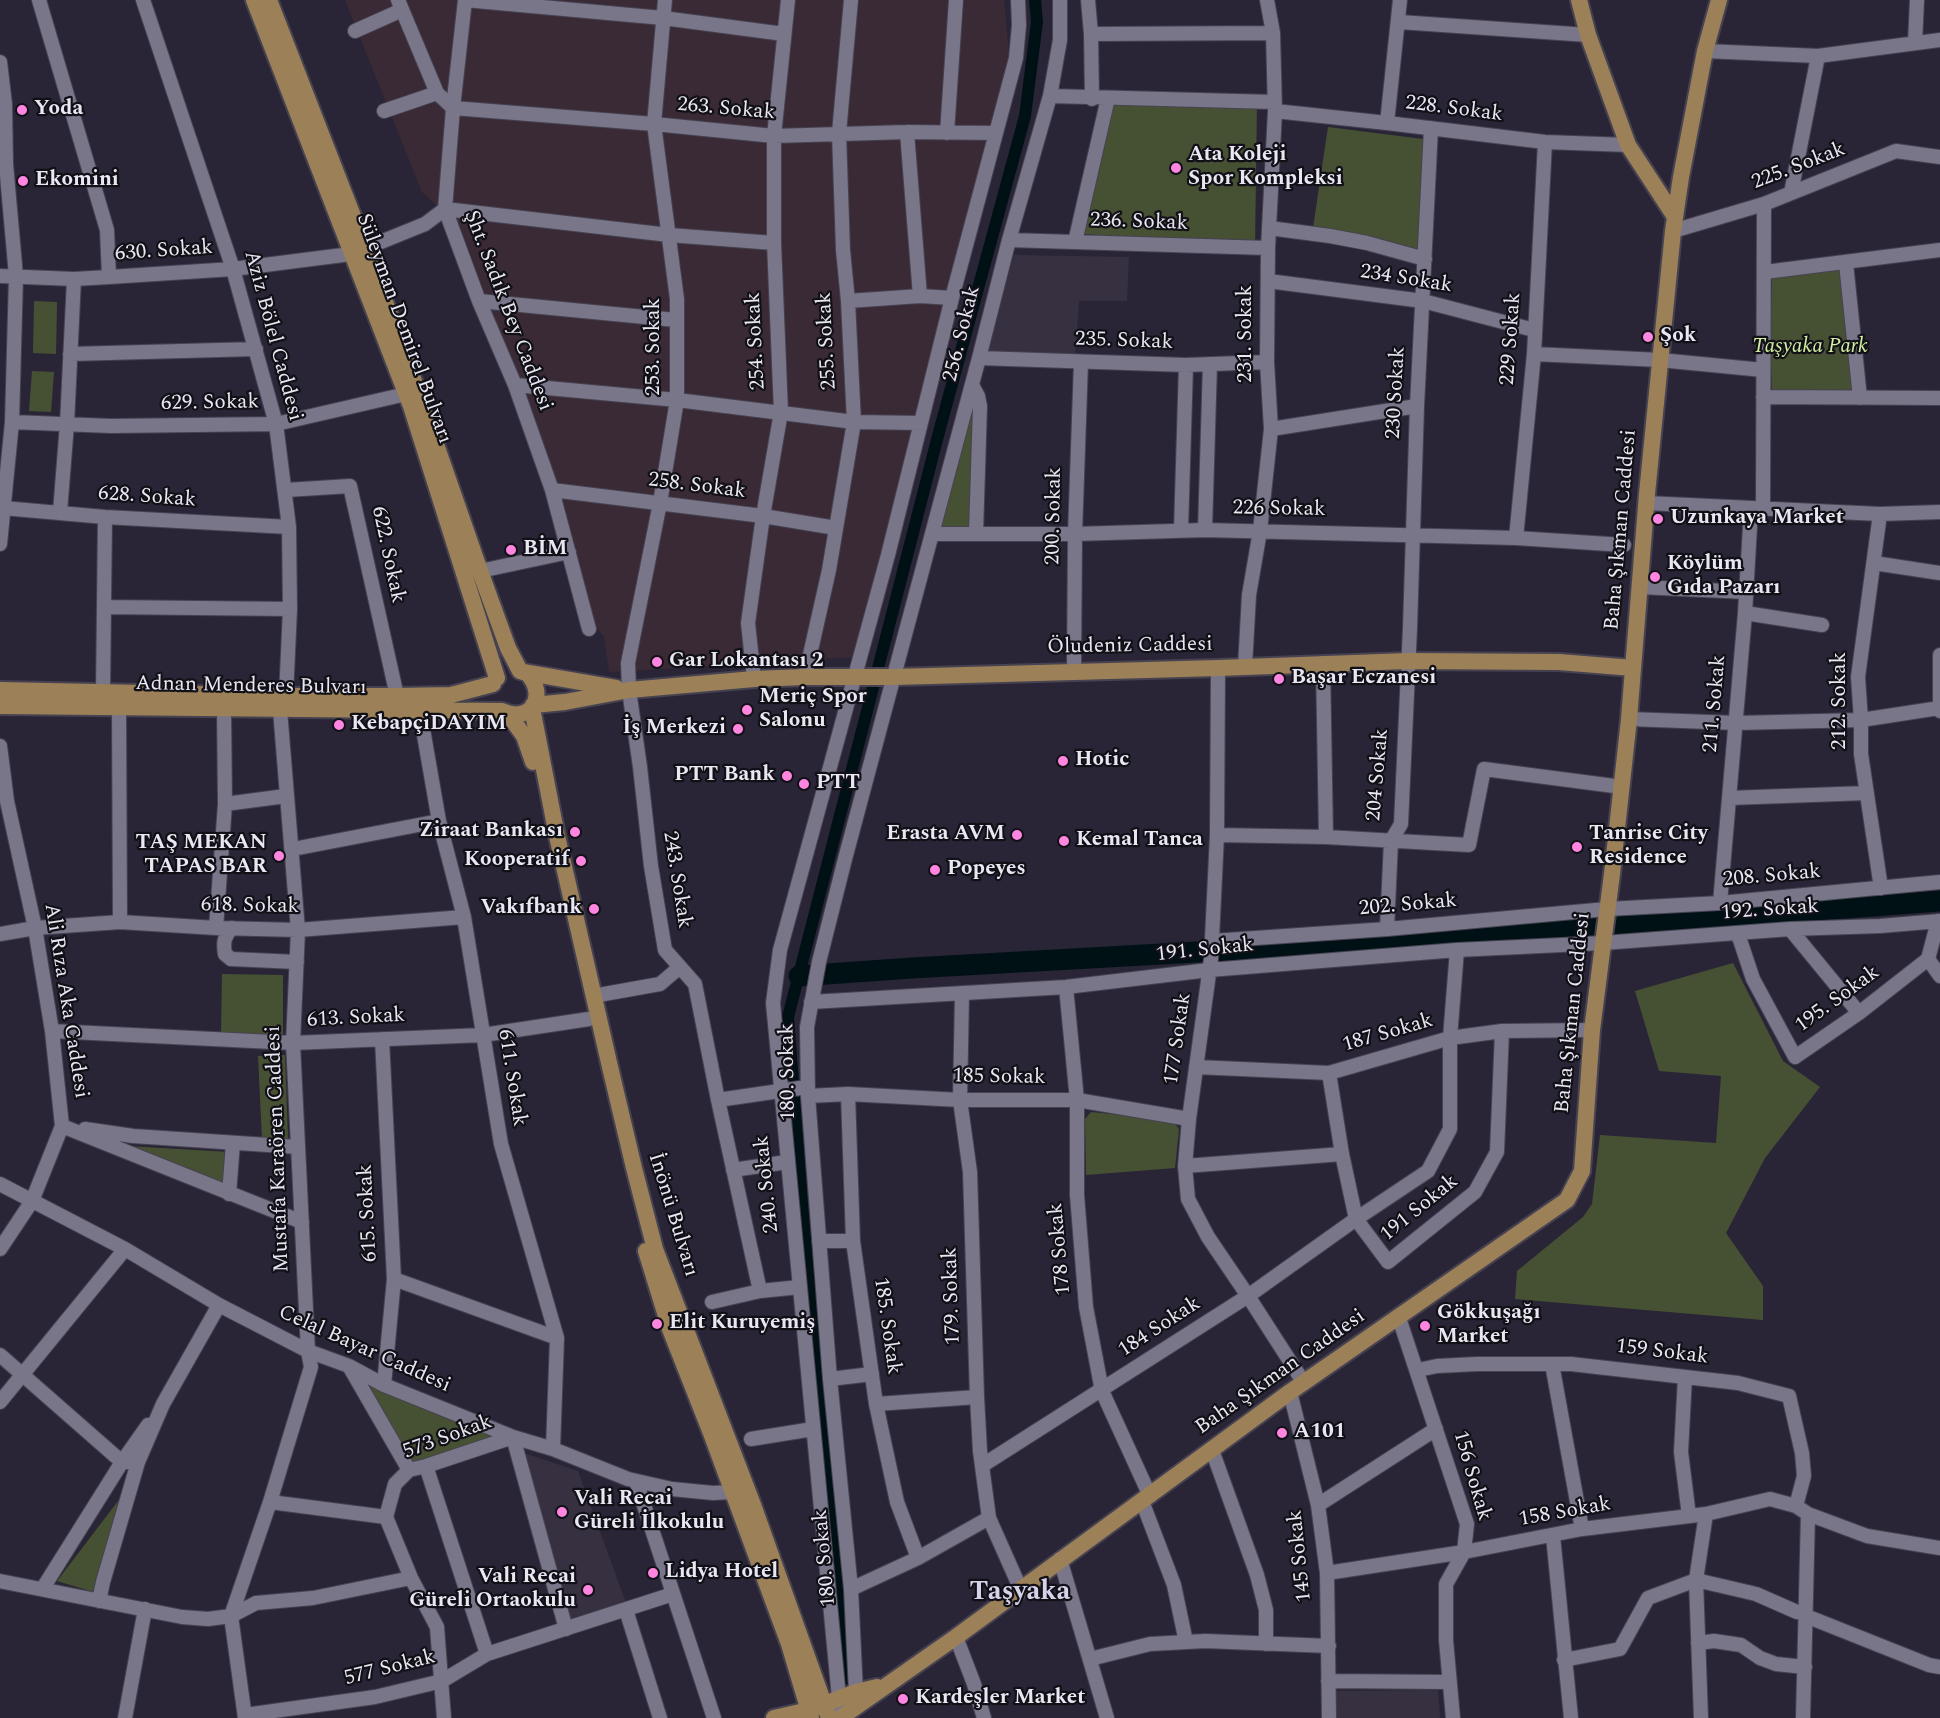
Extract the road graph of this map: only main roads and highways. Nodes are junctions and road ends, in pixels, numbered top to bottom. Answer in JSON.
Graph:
{"nodes":[{"id":1,"x":254,"y":0,"type":"edge"},
{"id":2,"x":269,"y":0,"type":"edge"},
{"id":3,"x":1579,"y":0,"type":"edge"},
{"id":4,"x":1719,"y":0,"type":"edge"},
{"id":5,"x":1674,"y":224,"type":"junction"},
{"id":6,"x":358,"y":251,"type":"junction"},
{"id":7,"x":1633,"y":668,"type":"junction"},
{"id":8,"x":524,"y":672,"type":"junction"},
{"id":9,"x":495,"y":681,"type":"junction"},
{"id":10,"x":0,"y":690,"type":"edge"},
{"id":11,"x":629,"y":690,"type":"junction"},
{"id":12,"x":283,"y":703,"type":"junction"},
{"id":13,"x":0,"y":706,"type":"edge"},
{"id":14,"x":532,"y":706,"type":"junction"},
{"id":15,"x":505,"y":713,"type":"junction"},
{"id":16,"x":605,"y":1069,"type":"junction"},
{"id":17,"x":739,"y":1490,"type":"junction"},
{"id":18,"x":857,"y":1705,"type":"edge"},
{"id":19,"x":832,"y":1709,"type":"edge"},
{"id":20,"x":810,"y":1714,"type":"edge"},
{"id":21,"x":774,"y":1718,"type":"edge"},
{"id":22,"x":840,"y":1718,"type":"edge"}],
"edges":[{"from":1,"to":6,"type":"main road","name":"Süleyman Demirel Bulvarı"},
{"from":2,"to":6,"type":"main road","name":"Süleyman Demirel Bulvarı"},
{"from":3,"to":5,"type":"main road"},
{"from":4,"to":5,"type":"main road","name":"Baha Şıkman Caddesi"},
{"from":5,"to":7,"type":"main road","name":"Baha Şıkman Caddesi"},
{"from":6,"to":8,"type":"main road","name":"Süleyman Demirel Bulvarı"},
{"from":6,"to":9,"type":"main road","name":"Süleyman Demirel Bulvarı"},
{"from":7,"to":11,"type":"main road","name":"Öludeniz Caddesi"},
{"from":7,"to":18,"type":"main road","name":"Baha Şıkman Caddesi"},
{"from":8,"to":9,"type":"main road","name":"Adnan Menderes Bulvarı"},
{"from":8,"to":11,"type":"main road","name":"Adnan Menderes Bulvarı"},
{"from":8,"to":14,"type":"main road"},
{"from":9,"to":12,"type":"main road","name":"Adnan Menderes Bulvarı"},
{"from":9,"to":15,"type":"main road"},
{"from":10,"to":12,"type":"main road","name":"Adnan Menderes Bulvarı"},
{"from":11,"to":14,"type":"main road","name":"Adnan Menderes Bulvarı"},
{"from":12,"to":13,"type":"main road","name":"Adnan Menderes Bulvarı"},
{"from":12,"to":15,"type":"main road","name":"Adnan Menderes Bulvarı"},
{"from":14,"to":15,"type":"main road","name":"Adnan Menderes Bulvarı"},
{"from":14,"to":16,"type":"main road","name":"İnönü Bulvarı"},
{"from":15,"to":16,"type":"main road","name":"İnönü Bulvarı"},
{"from":16,"to":17,"type":"main road","name":"İnönü Bulvarı"},
{"from":17,"to":19,"type":"main road","name":"İnönü Bulvarı"},
{"from":17,"to":20,"type":"main road","name":"İnönü Bulvarı"},
{"from":18,"to":19,"type":"main road","name":"Baha Şıkman Caddesi"},
{"from":18,"to":22,"type":"main road","name":"Baha Şıkman Caddesi"},
{"from":19,"to":20,"type":"main road","name":"Baha Şıkman Caddesi"},
{"from":20,"to":21,"type":"main road","name":"Baha Şıkman Caddesi"}]}
